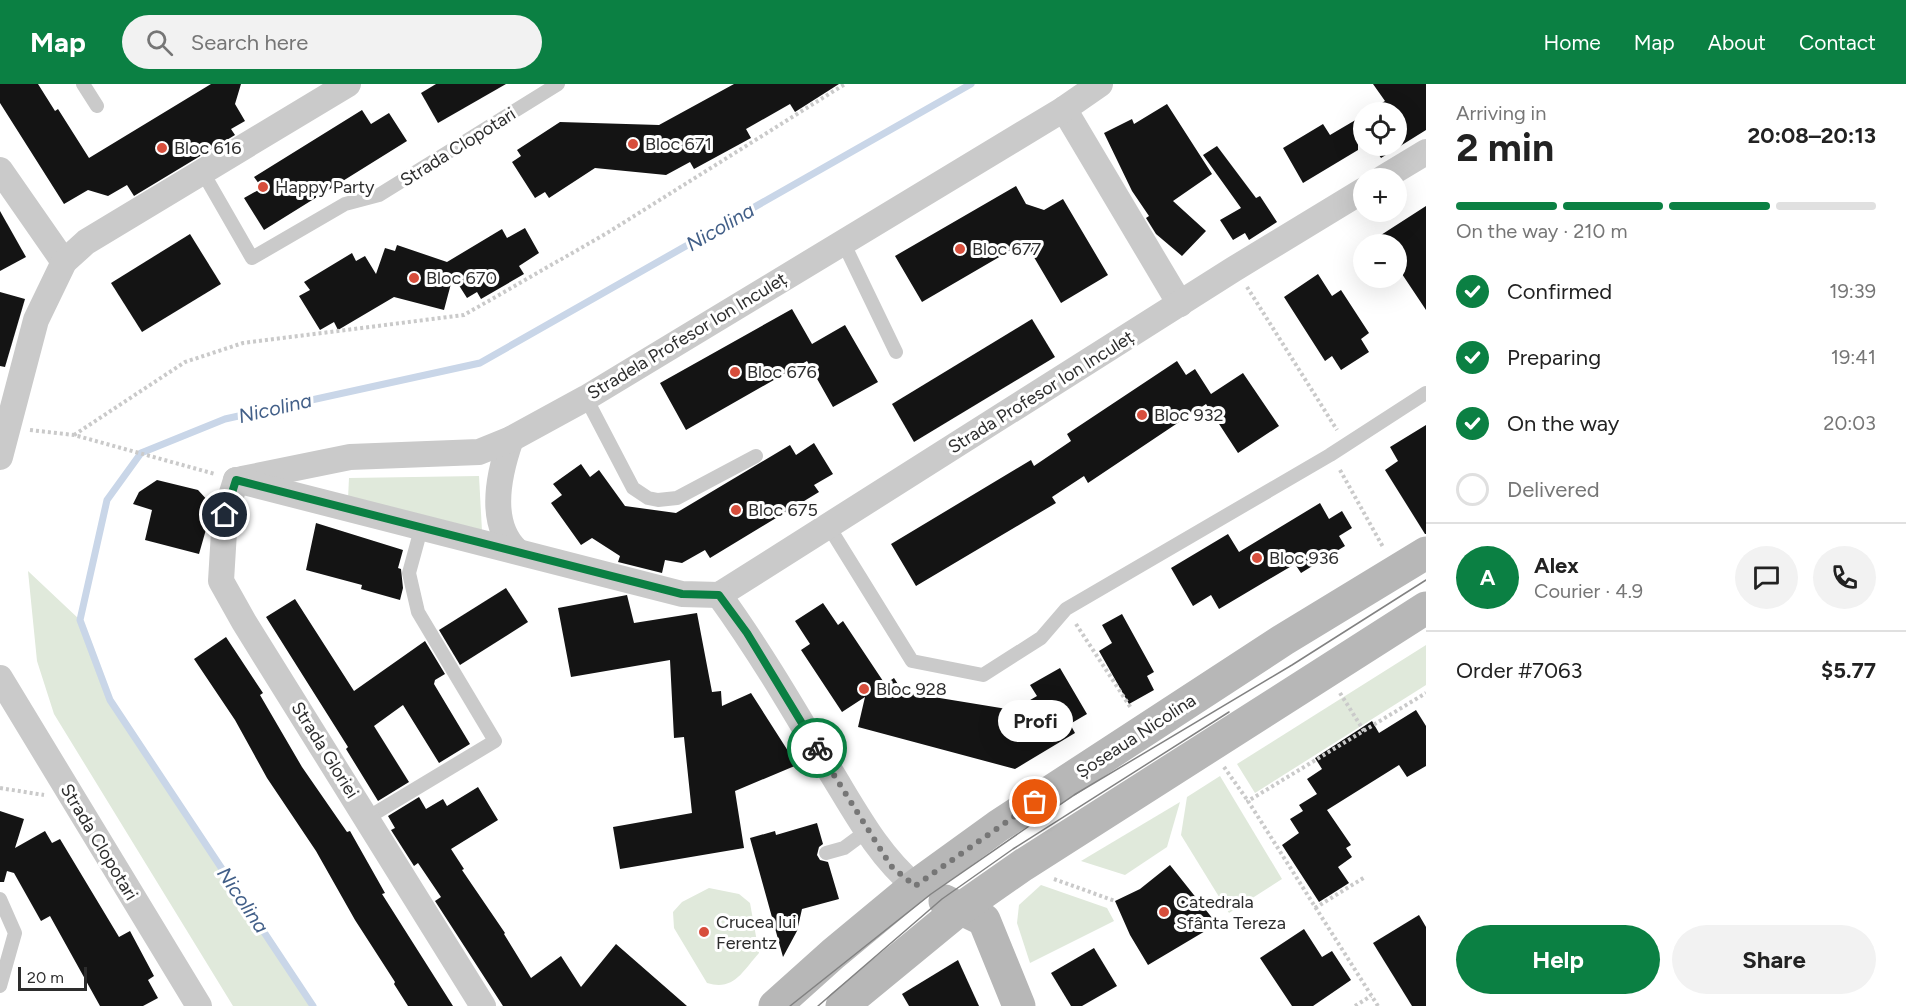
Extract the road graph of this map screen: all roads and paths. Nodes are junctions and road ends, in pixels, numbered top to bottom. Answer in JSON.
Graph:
{"nodes":[{"id":1,"x":83,"y":84,"type":"edge"},
{"id":2,"x":558,"y":84,"type":"edge"},
{"id":3,"x":845,"y":84,"type":"edge"},
{"id":4,"x":1100,"y":84,"type":"edge"},
{"id":5,"x":333,"y":87,"type":"edge"},
{"id":6,"x":98,"y":106,"type":"dead end"},
{"id":7,"x":1065,"y":110,"type":"junction"},
{"id":8,"x":1426,"y":152,"type":"edge"},
{"id":9,"x":1400,"y":168,"type":"edge"},
{"id":10,"x":0,"y":170,"type":"edge"},
{"id":11,"x":202,"y":171,"type":"junction"},
{"id":12,"x":1353,"y":197,"type":"edge"},
{"id":13,"x":843,"y":242,"type":"junction"},
{"id":14,"x":64,"y":262,"type":"junction"},
{"id":15,"x":1234,"y":269,"type":"junction"},
{"id":16,"x":1180,"y":304,"type":"junction"},
{"id":17,"x":896,"y":352,"type":"dead end"},
{"id":18,"x":1426,"y":393,"type":"edge"},
{"id":19,"x":586,"y":398,"type":"junction"},
{"id":20,"x":3,"y":427,"type":"edge"},
{"id":21,"x":74,"y":435,"type":"junction"},
{"id":22,"x":511,"y":439,"type":"junction"},
{"id":23,"x":1330,"y":454,"type":"junction"},
{"id":24,"x":756,"y":456,"type":"dead end"},
{"id":25,"x":0,"y":458,"type":"edge"},
{"id":26,"x":225,"y":477,"type":"junction"},
{"id":27,"x":1368,"y":518,"type":"dead end"},
{"id":28,"x":829,"y":527,"type":"junction"},
{"id":29,"x":421,"y":529,"type":"junction"},
{"id":30,"x":517,"y":551,"type":"junction"},
{"id":31,"x":1426,"y":553,"type":"edge"},
{"id":32,"x":719,"y":595,"type":"junction"},
{"id":33,"x":1426,"y":608,"type":"edge"},
{"id":34,"x":1066,"y":609,"type":"junction"},
{"id":35,"x":1326,"y":671,"type":"junction"},
{"id":36,"x":0,"y":678,"type":"edge"},
{"id":37,"x":1426,"y":693,"type":"edge"},
{"id":38,"x":1146,"y":730,"type":"junction"},
{"id":39,"x":1364,"y":731,"type":"junction"},
{"id":40,"x":1209,"y":746,"type":"junction"},
{"id":41,"x":0,"y":788,"type":"edge"},
{"id":42,"x":74,"y":799,"type":"junction"},
{"id":43,"x":1248,"y":801,"type":"junction"},
{"id":44,"x":367,"y":818,"type":"junction"},
{"id":45,"x":867,"y":831,"type":"junction"},
{"id":46,"x":826,"y":853,"type":"dead end"},
{"id":47,"x":1365,"y":877,"type":"dead end"},
{"id":48,"x":1053,"y":878,"type":"dead end"},
{"id":49,"x":915,"y":886,"type":"junction"},
{"id":50,"x":0,"y":899,"type":"edge"},
{"id":51,"x":1115,"y":901,"type":"dead end"},
{"id":52,"x":1315,"y":908,"type":"junction"},
{"id":53,"x":960,"y":909,"type":"junction"},
{"id":54,"x":0,"y":986,"type":"edge"},
{"id":55,"x":1371,"y":996,"type":"junction"},
{"id":56,"x":199,"y":1006,"type":"edge"},
{"id":57,"x":483,"y":1006,"type":"edge"},
{"id":58,"x":775,"y":1006,"type":"edge"},
{"id":59,"x":842,"y":1006,"type":"edge"},
{"id":60,"x":1019,"y":1006,"type":"edge"},
{"id":61,"x":1355,"y":1006,"type":"edge"},
{"id":62,"x":1378,"y":1006,"type":"edge"}],
"edges":[{"from":1,"to":6,"type":"lane"},
{"from":2,"to":11,"type":"lane","name":"Strada Clopotari"},
{"from":3,"to":21,"type":"path"},
{"from":4,"to":7,"type":"street","name":"Stradela Profesor Ion Inculeț"},
{"from":5,"to":11,"type":"street"},
{"from":7,"to":13,"type":"street","name":"Stradela Profesor Ion Inculeț"},
{"from":7,"to":16,"type":"street"},
{"from":8,"to":9,"type":"street"},
{"from":10,"to":14,"type":"street"},
{"from":11,"to":14,"type":"street"},
{"from":12,"to":15,"type":"street","name":"Strada Profesor Ion Inculeț"},
{"from":13,"to":17,"type":"lane"},
{"from":13,"to":19,"type":"street","name":"Stradela Profesor Ion Inculeț"},
{"from":14,"to":20,"type":"street"},
{"from":15,"to":16,"type":"street","name":"Strada Profesor Ion Inculeț"},
{"from":15,"to":23,"type":"path"},
{"from":16,"to":28,"type":"street","name":"Strada Profesor Ion Inculeț"},
{"from":18,"to":23,"type":"lane"},
{"from":19,"to":22,"type":"street","name":"Stradela Profesor Ion Inculeț"},
{"from":19,"to":24,"type":"lane"},
{"from":20,"to":21,"type":"path"},
{"from":20,"to":25,"type":"street"},
{"from":21,"to":26,"type":"path"},
{"from":22,"to":26,"type":"street","name":"Stradela Profesor Ion Inculeț"},
{"from":22,"to":30,"type":"street"},
{"from":23,"to":27,"type":"path"},
{"from":23,"to":34,"type":"lane"},
{"from":26,"to":29,"type":"street"},
{"from":26,"to":44,"type":"street","name":"Strada Gloriei"},
{"from":28,"to":32,"type":"street","name":"Strada Profesor Ion Inculeț"},
{"from":28,"to":34,"type":"lane"},
{"from":29,"to":30,"type":"street"},
{"from":29,"to":44,"type":"lane"},
{"from":30,"to":32,"type":"street"},
{"from":31,"to":38,"type":"main road","name":"Șoseaua Nicolina"},
{"from":32,"to":45,"type":"street"},
{"from":33,"to":35,"type":"main road"},
{"from":34,"to":38,"type":"path"},
{"from":35,"to":39,"type":"path"},
{"from":35,"to":40,"type":"main road"},
{"from":36,"to":42,"type":"street","name":"Strada Clopotari"},
{"from":37,"to":39,"type":"path"},
{"from":38,"to":49,"type":"main road","name":"Șoseaua Nicolina"},
{"from":39,"to":43,"type":"path"},
{"from":40,"to":43,"type":"path"},
{"from":40,"to":53,"type":"main road"},
{"from":41,"to":42,"type":"path"},
{"from":42,"to":56,"type":"street","name":"Strada Clopotari"},
{"from":43,"to":52,"type":"path"},
{"from":44,"to":57,"type":"street","name":"Strada Gloriei"},
{"from":45,"to":46,"type":"lane"},
{"from":45,"to":49,"type":"street"},
{"from":47,"to":52,"type":"path"},
{"from":48,"to":51,"type":"path"},
{"from":49,"to":53,"type":"main road"},
{"from":49,"to":58,"type":"main road","name":"Șoseaua Nicolina"},
{"from":50,"to":54,"type":"lane"},
{"from":52,"to":55,"type":"path"},
{"from":53,"to":59,"type":"main road"},
{"from":53,"to":60,"type":"main road"},
{"from":55,"to":61,"type":"path"},
{"from":55,"to":62,"type":"path"}]}
